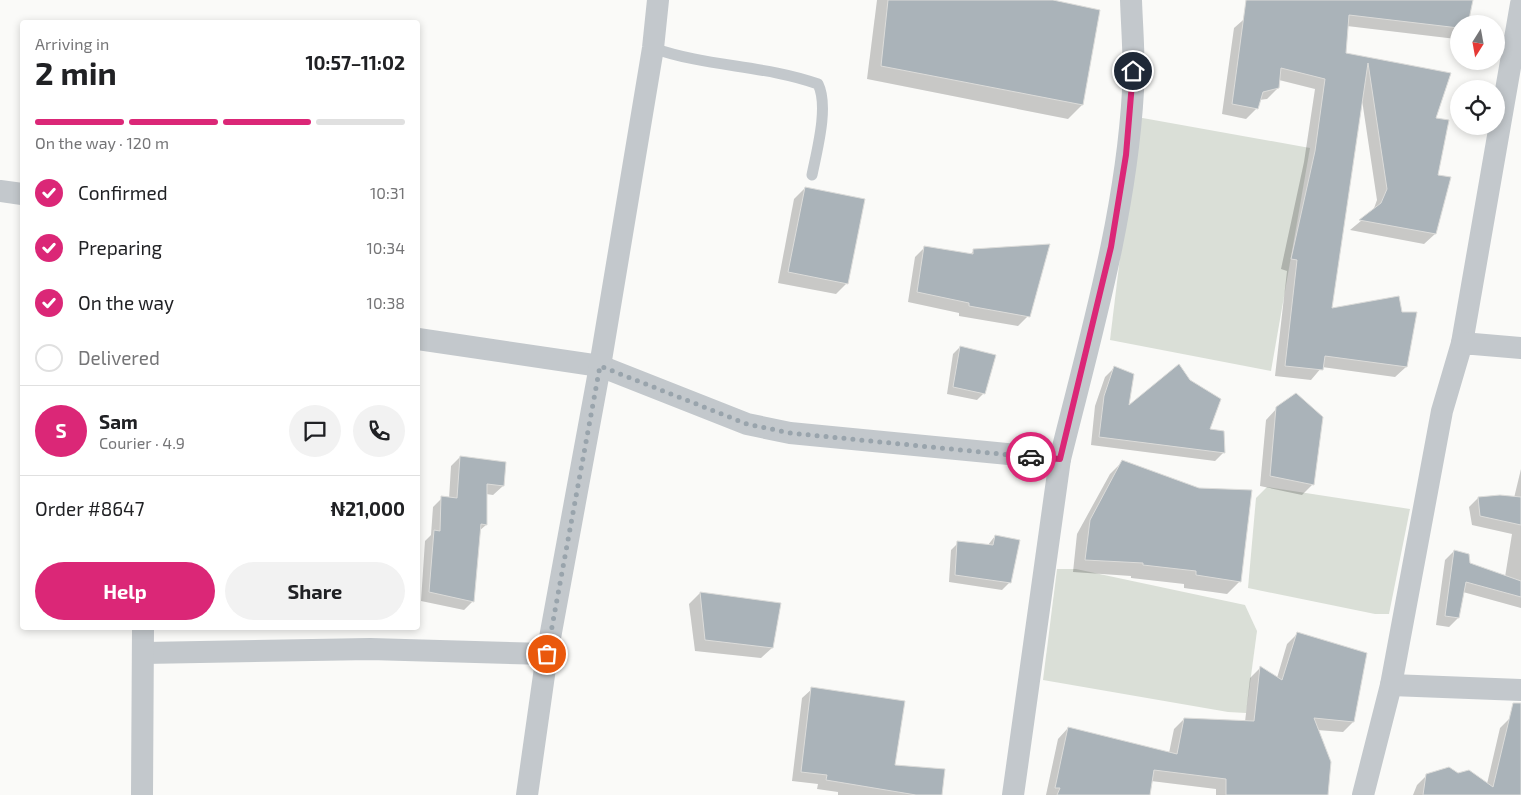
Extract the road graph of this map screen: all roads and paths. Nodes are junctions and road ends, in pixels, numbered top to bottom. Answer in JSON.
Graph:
{"nodes":[{"id":1,"x":658,"y":0,"type":"edge"},
{"id":2,"x":1131,"y":0,"type":"edge"},
{"id":3,"x":1521,"y":4,"type":"edge"},
{"id":4,"x":653,"y":48,"type":"junction"},
{"id":5,"x":812,"y":174,"type":"dead end"},
{"id":6,"x":0,"y":191,"type":"edge"},
{"id":7,"x":20,"y":194,"type":"edge"},
{"id":8,"x":420,"y":339,"type":"edge"},
{"id":9,"x":1462,"y":343,"type":"junction"},
{"id":10,"x":1521,"y":348,"type":"edge"},
{"id":11,"x":600,"y":366,"type":"junction"},
{"id":12,"x":1060,"y":459,"type":"junction"},
{"id":13,"x":143,"y":630,"type":"edge"},
{"id":14,"x":144,"y":653,"type":"junction"},
{"id":15,"x":547,"y":654,"type":"junction"},
{"id":16,"x":1391,"y":684,"type":"junction"},
{"id":17,"x":1521,"y":690,"type":"edge"},
{"id":18,"x":142,"y":795,"type":"edge"},
{"id":19,"x":527,"y":795,"type":"edge"},
{"id":20,"x":1013,"y":795,"type":"edge"},
{"id":21,"x":1363,"y":795,"type":"edge"}],
"edges":[{"from":1,"to":4,"type":"street"},
{"from":2,"to":12,"type":"street"},
{"from":3,"to":9,"type":"street"},
{"from":4,"to":5,"type":"lane"},
{"from":4,"to":11,"type":"street"},
{"from":6,"to":7,"type":"street"},
{"from":8,"to":11,"type":"street"},
{"from":9,"to":10,"type":"street"},
{"from":9,"to":16,"type":"street"},
{"from":11,"to":12,"type":"street"},
{"from":11,"to":15,"type":"street"},
{"from":12,"to":20,"type":"street"},
{"from":13,"to":14,"type":"street"},
{"from":14,"to":15,"type":"street"},
{"from":14,"to":18,"type":"street"},
{"from":15,"to":19,"type":"street"},
{"from":16,"to":17,"type":"street"},
{"from":16,"to":21,"type":"street"}]}
